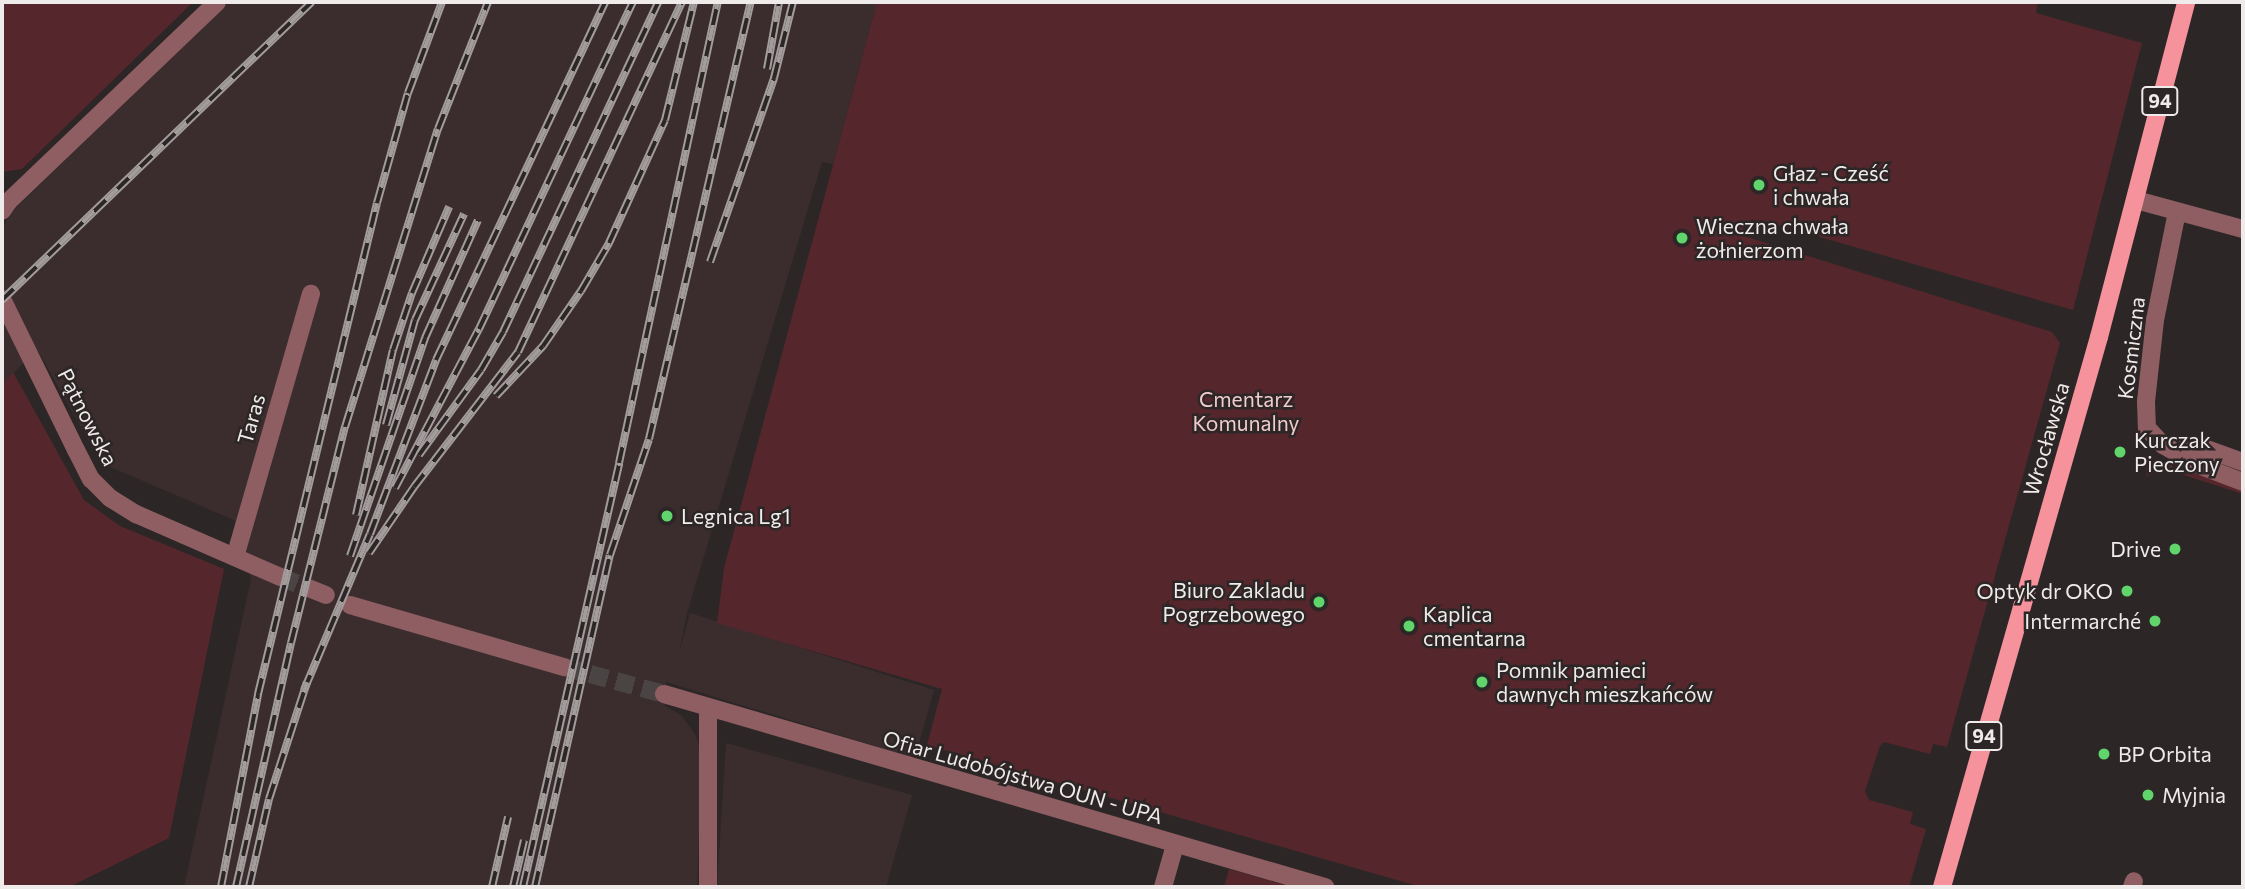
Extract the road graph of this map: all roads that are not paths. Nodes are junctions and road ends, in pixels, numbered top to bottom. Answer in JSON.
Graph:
{"nodes":[{"id":1,"x":217,"y":2,"type":"edge"},
{"id":2,"x":2186,"y":2,"type":"edge"},
{"id":3,"x":2136,"y":200,"type":"junction"},
{"id":4,"x":2,"y":211,"type":"edge"},
{"id":5,"x":2177,"y":212,"type":"junction"},
{"id":6,"x":2243,"y":229,"type":"edge"},
{"id":7,"x":311,"y":294,"type":"dead end"},
{"id":8,"x":2,"y":299,"type":"edge"},
{"id":9,"x":2163,"y":445,"type":"junction"},
{"id":10,"x":2243,"y":462,"type":"edge"},
{"id":11,"x":2243,"y":482,"type":"edge"},
{"id":12,"x":235,"y":557,"type":"junction"},
{"id":13,"x":280,"y":577,"type":"tunnel mouth"},
{"id":14,"x":350,"y":605,"type":"dead end"},
{"id":15,"x":564,"y":667,"type":"tunnel mouth"},
{"id":16,"x":664,"y":694,"type":"tunnel mouth"},
{"id":17,"x":708,"y":708,"type":"junction"},
{"id":18,"x":1175,"y":845,"type":"junction"},
{"id":19,"x":708,"y":887,"type":"edge"},
{"id":20,"x":1164,"y":887,"type":"edge"},
{"id":21,"x":1325,"y":887,"type":"edge"},
{"id":22,"x":1942,"y":887,"type":"edge"}],
"edges":[{"from":1,"to":4,"type":"street"},
{"from":2,"to":3,"type":"main road","name":"Wrocławska","number":"94"},
{"from":3,"to":5,"type":"street"},
{"from":3,"to":22,"type":"main road","name":"Wrocławska","number":"94"},
{"from":5,"to":6,"type":"street"},
{"from":5,"to":9,"type":"street","name":"Kosmiczna"},
{"from":7,"to":12,"type":"street","name":"Taras"},
{"from":8,"to":12,"type":"street","name":"Pątnowska"},
{"from":9,"to":10,"type":"street"},
{"from":9,"to":11,"type":"street"},
{"from":12,"to":13,"type":"street","name":"Pątnowska"},
{"from":14,"to":15,"type":"street"},
{"from":16,"to":17,"type":"street"},
{"from":17,"to":18,"type":"street","name":"Ofiar Ludobójstwa OUN - UPA"},
{"from":17,"to":19,"type":"street"},
{"from":18,"to":20,"type":"street"},
{"from":18,"to":21,"type":"street","name":"Ofiar Ludobójstwa OUN - UPA"}]}
